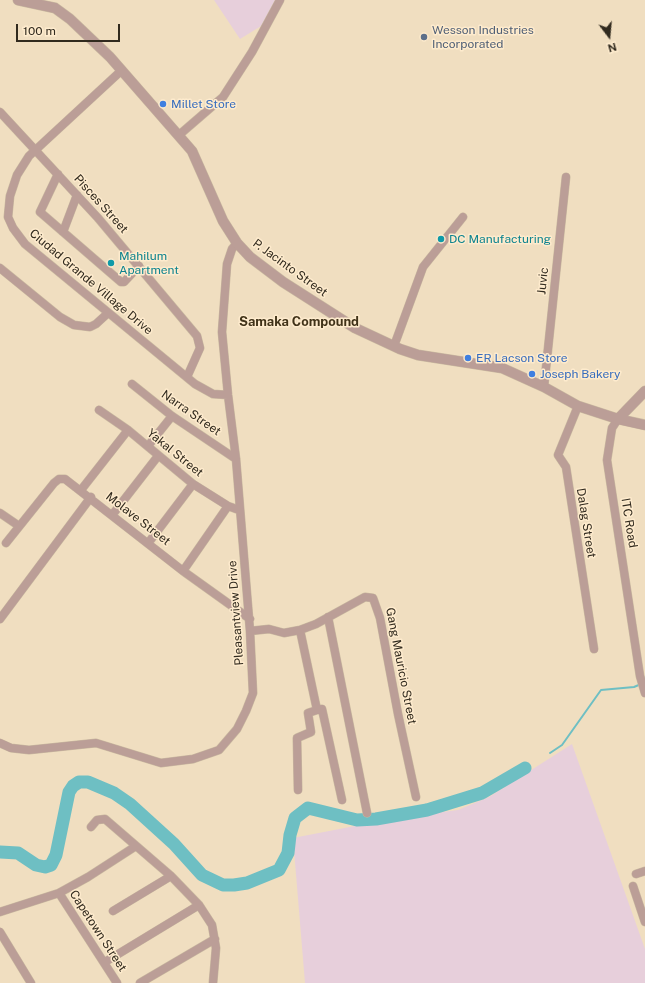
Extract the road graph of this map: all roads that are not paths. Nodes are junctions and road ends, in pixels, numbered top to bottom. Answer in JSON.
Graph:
{"nodes":[{"id":1,"x":18,"y":0,"type":"edge"},
{"id":2,"x":280,"y":0,"type":"edge"},
{"id":3,"x":122,"y":70,"type":"junction"},
{"id":4,"x":0,"y":112,"type":"edge"},
{"id":5,"x":179,"y":135,"type":"junction"},
{"id":6,"x":35,"y":149,"type":"junction"},
{"id":7,"x":58,"y":174,"type":"junction"},
{"id":8,"x":566,"y":177,"type":"dead end"},
{"id":9,"x":78,"y":195,"type":"junction"},
{"id":10,"x":463,"y":217,"type":"dead end"},
{"id":11,"x":63,"y":232,"type":"junction"},
{"id":12,"x":237,"y":243,"type":"junction"},
{"id":13,"x":138,"y":266,"type":"junction"},
{"id":14,"x":0,"y":268,"type":"edge"},
{"id":15,"x":108,"y":313,"type":"junction"},
{"id":16,"x":394,"y":346,"type":"junction"},
{"id":17,"x":187,"y":378,"type":"junction"},
{"id":18,"x":132,"y":384,"type":"dead end"},
{"id":19,"x":544,"y":387,"type":"junction"},
{"id":20,"x":645,"y":391,"type":"edge"},
{"id":21,"x":228,"y":395,"type":"junction"},
{"id":22,"x":578,"y":406,"type":"junction"},
{"id":23,"x":99,"y":410,"type":"dead end"},
{"id":24,"x":172,"y":416,"type":"junction"},
{"id":25,"x":618,"y":419,"type":"junction"},
{"id":26,"x":645,"y":425,"type":"edge"},
{"id":27,"x":128,"y":430,"type":"junction"},
{"id":28,"x":148,"y":446,"type":"junction"},
{"id":29,"x":158,"y":456,"type":"junction"},
{"id":30,"x":236,"y":459,"type":"junction"},
{"id":31,"x":193,"y":484,"type":"junction"},
{"id":32,"x":81,"y":490,"type":"junction"},
{"id":33,"x":91,"y":497,"type":"junction"},
{"id":34,"x":228,"y":506,"type":"junction"},
{"id":35,"x":239,"y":510,"type":"junction"},
{"id":36,"x":0,"y":513,"type":"edge"},
{"id":37,"x":113,"y":514,"type":"junction"},
{"id":38,"x":19,"y":526,"type":"junction"},
{"id":39,"x":6,"y":542,"type":"dead end"},
{"id":40,"x":149,"y":542,"type":"junction"},
{"id":41,"x":183,"y":571,"type":"junction"},
{"id":42,"x":328,"y":617,"type":"junction"},
{"id":43,"x":0,"y":619,"type":"edge"},
{"id":44,"x":250,"y":619,"type":"junction"},
{"id":45,"x":300,"y":630,"type":"junction"},
{"id":46,"x":250,"y":631,"type":"junction"},
{"id":47,"x":594,"y":649,"type":"dead end"},
{"id":48,"x":645,"y":692,"type":"edge"},
{"id":49,"x":317,"y":710,"type":"junction"},
{"id":50,"x":0,"y":743,"type":"edge"},
{"id":51,"x":298,"y":790,"type":"dead end"},
{"id":52,"x":416,"y":797,"type":"dead end"},
{"id":53,"x":342,"y":800,"type":"dead end"},
{"id":54,"x":367,"y":813,"type":"dead end"},
{"id":55,"x":91,"y":827,"type":"dead end"},
{"id":56,"x":136,"y":846,"type":"junction"},
{"id":57,"x":645,"y":872,"type":"edge"},
{"id":58,"x":636,"y":874,"type":"dead end"},
{"id":59,"x":171,"y":876,"type":"junction"},
{"id":60,"x":633,"y":886,"type":"dead end"},
{"id":61,"x":59,"y":892,"type":"junction"},
{"id":62,"x":642,"y":904,"type":"edge"},
{"id":63,"x":199,"y":905,"type":"junction"},
{"id":64,"x":113,"y":911,"type":"dead end"},
{"id":65,"x":0,"y":912,"type":"edge"},
{"id":66,"x":645,"y":921,"type":"edge"},
{"id":67,"x":0,"y":932,"type":"edge"},
{"id":68,"x":215,"y":939,"type":"junction"},
{"id":69,"x":105,"y":962,"type":"junction"},
{"id":70,"x":32,"y":983,"type":"edge"},
{"id":71,"x":117,"y":983,"type":"edge"},
{"id":72,"x":140,"y":983,"type":"edge"},
{"id":73,"x":213,"y":983,"type":"edge"}],
"edges":[{"from":1,"to":3,"type":"street","name":"P. Jacinto Street"},
{"from":2,"to":5,"type":"street"},
{"from":3,"to":5,"type":"street","name":"P. Jacinto Street"},
{"from":3,"to":6,"type":"street","name":"Ciudad Grande Village Drive"},
{"from":4,"to":6,"type":"street","name":"Pisces Street"},
{"from":5,"to":12,"type":"street","name":"P. Jacinto Street"},
{"from":6,"to":7,"type":"street","name":"Pisces Street"},
{"from":6,"to":15,"type":"street","name":"Ciudad Grande Village Drive"},
{"from":7,"to":9,"type":"street","name":"Pisces Street"},
{"from":7,"to":11,"type":"street"},
{"from":8,"to":19,"type":"street","name":"Juvic"},
{"from":9,"to":11,"type":"street"},
{"from":9,"to":13,"type":"street","name":"Pisces Street"},
{"from":10,"to":16,"type":"street"},
{"from":11,"to":13,"type":"street"},
{"from":12,"to":16,"type":"street","name":"P. Jacinto Street"},
{"from":12,"to":21,"type":"street","name":"Pleasantview Drive"},
{"from":13,"to":17,"type":"street","name":"Pisces Street"},
{"from":14,"to":15,"type":"street"},
{"from":15,"to":17,"type":"street","name":"Ciudad Grande Village Drive"},
{"from":16,"to":19,"type":"street","name":"P. Jacinto Street"},
{"from":17,"to":21,"type":"street","name":"Ciudad Grande Village Drive"},
{"from":18,"to":24,"type":"street","name":"Narra Street"},
{"from":19,"to":22,"type":"street","name":"P. Jacinto Street"},
{"from":20,"to":25,"type":"street","name":"ITC Road"},
{"from":21,"to":30,"type":"street","name":"Pleasantview Drive"},
{"from":22,"to":25,"type":"street","name":"P. Jacinto Street"},
{"from":22,"to":47,"type":"street","name":"Dalag Street"},
{"from":23,"to":27,"type":"street","name":"Yakal Street"},
{"from":24,"to":28,"type":"street"},
{"from":24,"to":30,"type":"street","name":"Narra Street"},
{"from":25,"to":26,"type":"street","name":"P. Jacinto Street"},
{"from":25,"to":48,"type":"street","name":"ITC Road"},
{"from":27,"to":28,"type":"street","name":"Yakal Street"},
{"from":27,"to":32,"type":"street"},
{"from":28,"to":29,"type":"street","name":"Yakal Street"},
{"from":29,"to":31,"type":"street","name":"Yakal Street"},
{"from":29,"to":37,"type":"street"},
{"from":30,"to":35,"type":"street","name":"Pleasantview Drive"},
{"from":31,"to":34,"type":"street","name":"Yakal Street"},
{"from":31,"to":40,"type":"street"},
{"from":32,"to":33,"type":"street","name":"Molave Street"},
{"from":32,"to":38,"type":"street","name":"Molave Street"},
{"from":33,"to":37,"type":"street","name":"Molave Street"},
{"from":33,"to":43,"type":"street"},
{"from":34,"to":35,"type":"street","name":"Yakal Street"},
{"from":34,"to":41,"type":"street"},
{"from":35,"to":44,"type":"street","name":"Pleasantview Drive"},
{"from":36,"to":38,"type":"street"},
{"from":37,"to":40,"type":"street","name":"Molave Street"},
{"from":38,"to":39,"type":"street","name":"Molave Street"},
{"from":40,"to":41,"type":"street","name":"Molave Street"},
{"from":41,"to":44,"type":"street","name":"Molave Street"},
{"from":42,"to":45,"type":"street","name":"Gang Mauricio Street"},
{"from":42,"to":52,"type":"street","name":"Gang Mauricio Street"},
{"from":42,"to":54,"type":"street"},
{"from":44,"to":46,"type":"street","name":"Pleasantview Drive"},
{"from":45,"to":46,"type":"street","name":"Gang Mauricio Street"},
{"from":45,"to":49,"type":"street"},
{"from":46,"to":50,"type":"street","name":"Pleasantview Drive"},
{"from":49,"to":51,"type":"street"},
{"from":49,"to":53,"type":"street"},
{"from":55,"to":56,"type":"street"},
{"from":56,"to":59,"type":"street"},
{"from":56,"to":61,"type":"street"},
{"from":57,"to":58,"type":"street"},
{"from":59,"to":63,"type":"street"},
{"from":59,"to":64,"type":"street"},
{"from":60,"to":62,"type":"street"},
{"from":61,"to":65,"type":"street"},
{"from":61,"to":69,"type":"street","name":"Capetown Street"},
{"from":62,"to":66,"type":"street"},
{"from":63,"to":68,"type":"street"},
{"from":63,"to":69,"type":"street"},
{"from":67,"to":70,"type":"street"},
{"from":68,"to":72,"type":"street"},
{"from":68,"to":73,"type":"street"},
{"from":69,"to":71,"type":"street","name":"Capetown Street"}]}
